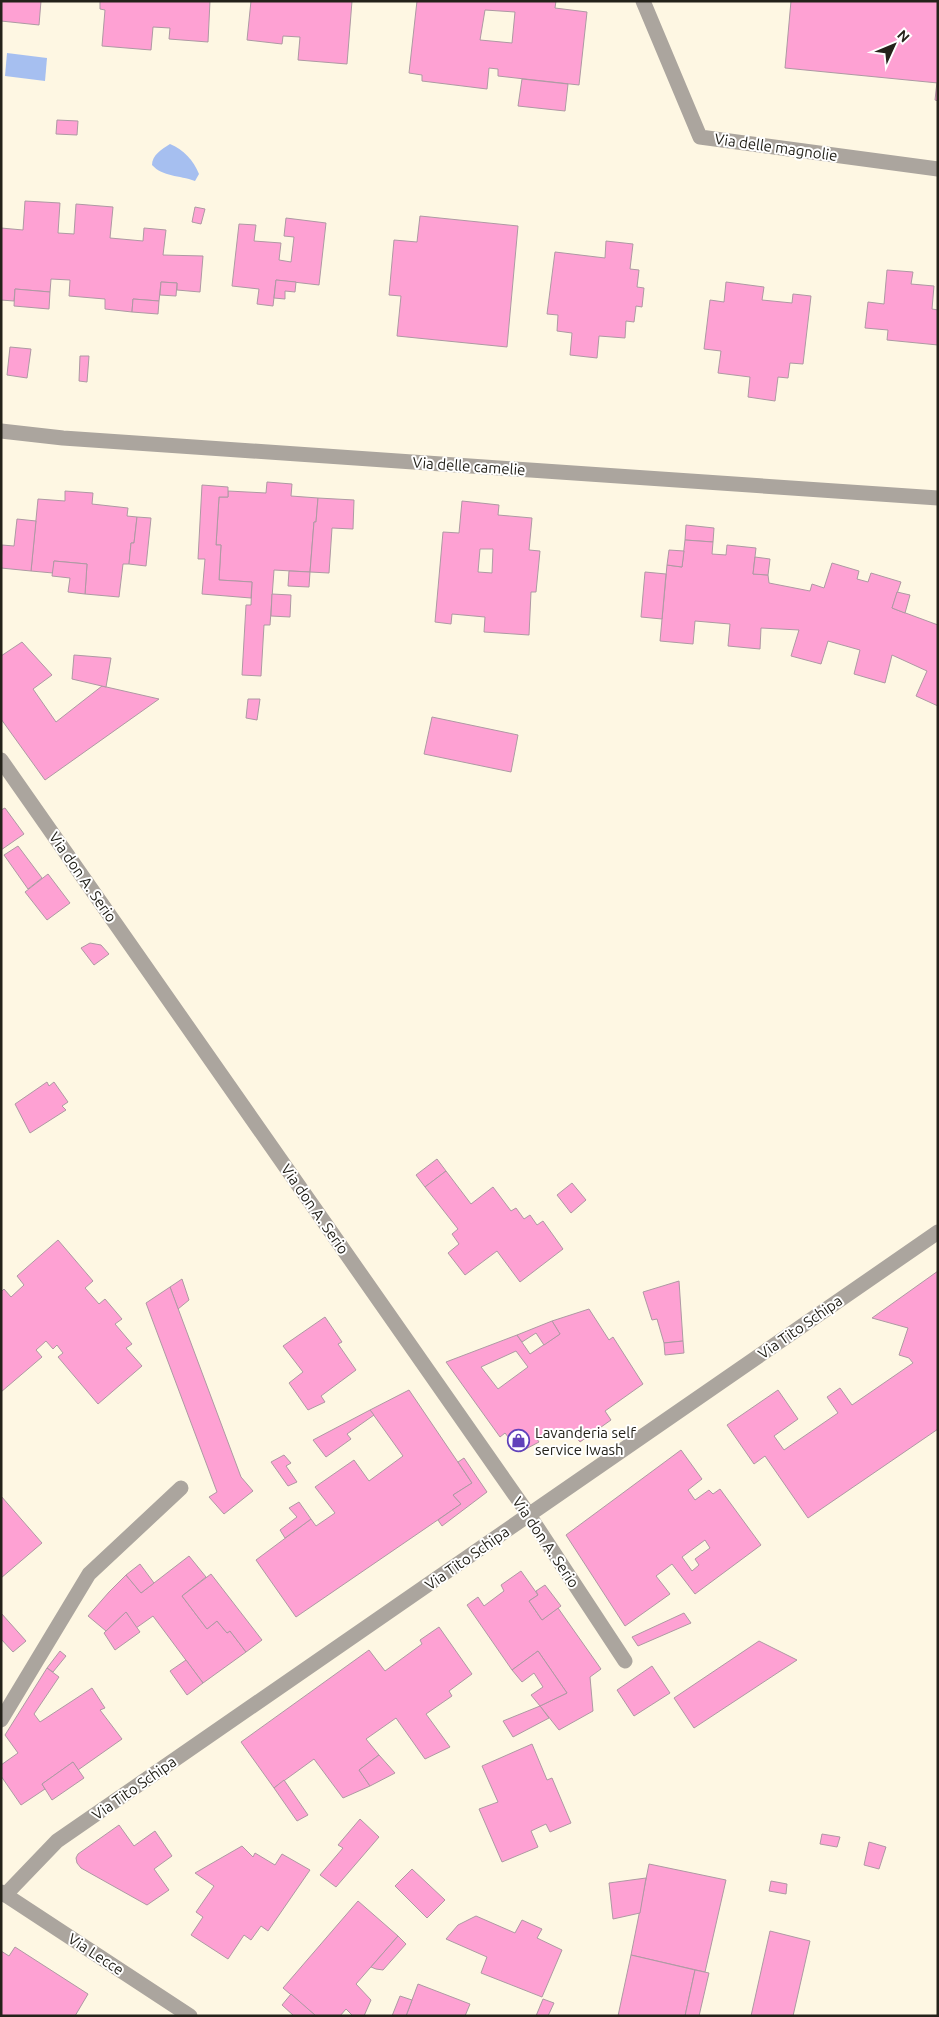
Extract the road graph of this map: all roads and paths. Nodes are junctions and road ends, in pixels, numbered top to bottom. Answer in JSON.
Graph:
{"nodes":[{"id":1,"x":643,"y":1,"type":"edge"},
{"id":2,"x":938,"y":169,"type":"edge"},
{"id":3,"x":1,"y":431,"type":"edge"},
{"id":4,"x":938,"y":498,"type":"edge"},
{"id":5,"x":1,"y":760,"type":"edge"},
{"id":6,"x":938,"y":1232,"type":"edge"},
{"id":7,"x":181,"y":1488,"type":"dead end"},
{"id":8,"x":528,"y":1515,"type":"junction"},
{"id":9,"x":625,"y":1661,"type":"dead end"},
{"id":10,"x":1,"y":1720,"type":"edge"},
{"id":11,"x":3,"y":1894,"type":"edge"},
{"id":12,"x":190,"y":2016,"type":"edge"}],
"edges":[{"from":1,"to":2,"type":"street","name":"Via delle magnolie"},
{"from":3,"to":4,"type":"street","name":"Via delle camelie"},
{"from":5,"to":8,"type":"street","name":"Via don A. Serio"},
{"from":6,"to":8,"type":"street","name":"Via Tito Schipa"},
{"from":7,"to":10,"type":"street"},
{"from":8,"to":9,"type":"street","name":"Via don A. Serio"},
{"from":8,"to":11,"type":"street","name":"Via Tito Schipa"},
{"from":11,"to":12,"type":"street","name":"Via Lecce"}]}
